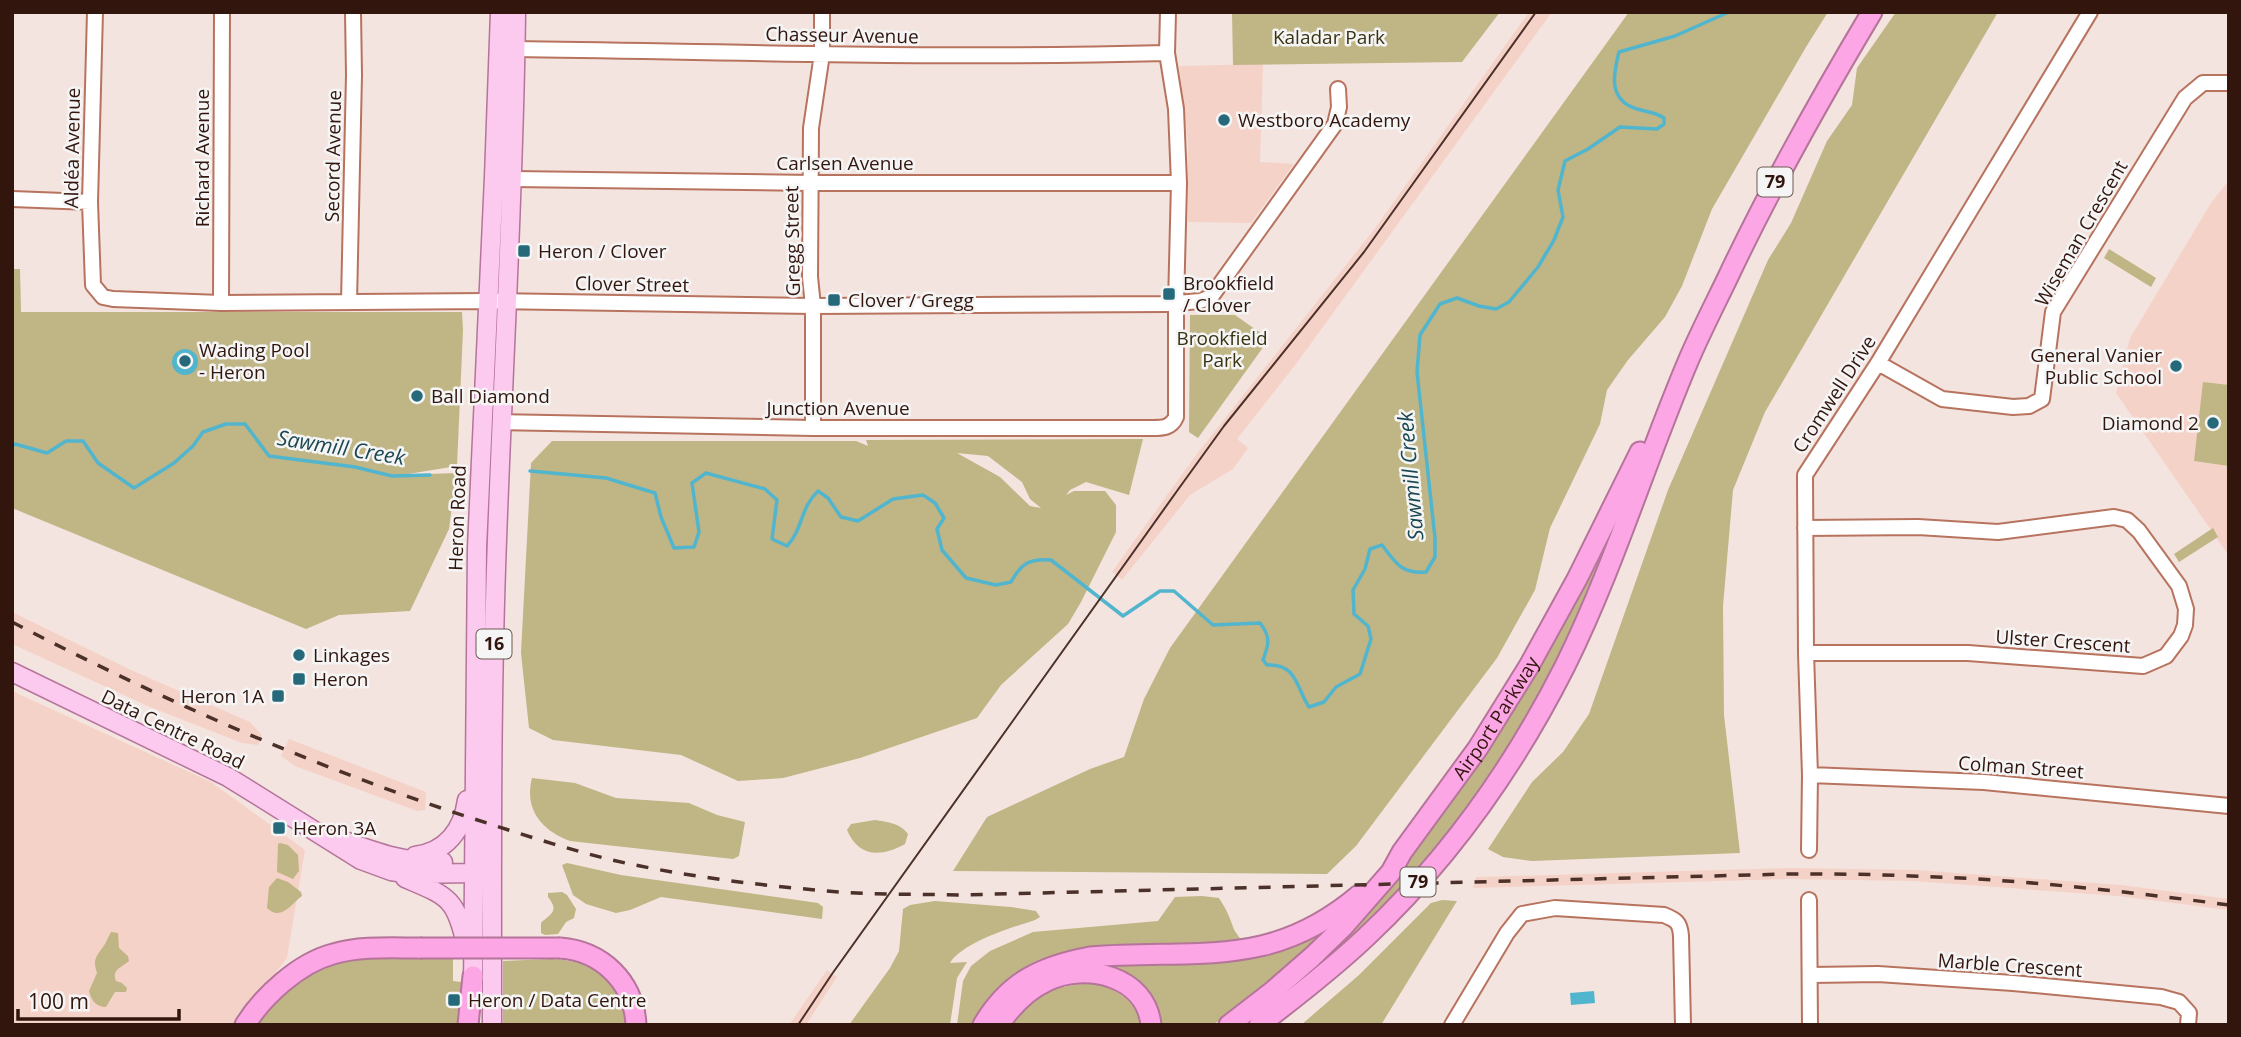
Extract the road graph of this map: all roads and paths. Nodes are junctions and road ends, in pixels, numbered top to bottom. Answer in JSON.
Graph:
{"nodes":[{"id":1,"x":94,"y":12,"type":"edge"},
{"id":2,"x":222,"y":12,"type":"edge"},
{"id":3,"x":353,"y":12,"type":"edge"},
{"id":4,"x":500,"y":12,"type":"edge"},
{"id":5,"x":516,"y":12,"type":"edge"},
{"id":6,"x":822,"y":12,"type":"edge"},
{"id":7,"x":1168,"y":12,"type":"edge"},
{"id":8,"x":1872,"y":12,"type":"edge"},
{"id":9,"x":2090,"y":12,"type":"edge"},
{"id":10,"x":516,"y":49,"type":"junction"},
{"id":11,"x":1167,"y":53,"type":"junction"},
{"id":12,"x":822,"y":54,"type":"junction"},
{"id":13,"x":2229,"y":83,"type":"edge"},
{"id":14,"x":1338,"y":89,"type":"dead end"},
{"id":15,"x":512,"y":178,"type":"junction"},
{"id":16,"x":811,"y":183,"type":"junction"},
{"id":17,"x":1179,"y":183,"type":"junction"},
{"id":18,"x":12,"y":199,"type":"edge"},
{"id":19,"x":90,"y":202,"type":"junction"},
{"id":20,"x":93,"y":285,"type":"joint"},
{"id":21,"x":488,"y":301,"type":"junction"},
{"id":22,"x":349,"y":302,"type":"junction"},
{"id":23,"x":507,"y":302,"type":"junction"},
{"id":24,"x":221,"y":303,"type":"junction"},
{"id":25,"x":1176,"y":304,"type":"junction"},
{"id":26,"x":813,"y":306,"type":"junction"},
{"id":27,"x":1689,"y":358,"type":"junction"},
{"id":28,"x":1878,"y":363,"type":"junction"},
{"id":29,"x":501,"y":422,"type":"junction"},
{"id":30,"x":813,"y":428,"type":"junction"},
{"id":31,"x":1805,"y":528,"type":"junction"},
{"id":32,"x":1806,"y":653,"type":"junction"},
{"id":33,"x":12,"y":673,"type":"edge"},
{"id":34,"x":474,"y":755,"type":"junction"},
{"id":35,"x":1810,"y":775,"type":"junction"},
{"id":36,"x":2229,"y":806,"type":"edge"},
{"id":37,"x":1809,"y":850,"type":"dead end"},
{"id":38,"x":1402,"y":852,"type":"junction"},
{"id":39,"x":388,"y":863,"type":"junction"},
{"id":40,"x":492,"y":866,"type":"junction"},
{"id":41,"x":473,"y":867,"type":"junction"},
{"id":42,"x":1810,"y":900,"type":"dead end"},
{"id":43,"x":1357,"y":945,"type":"junction"},
{"id":44,"x":1811,"y":975,"type":"junction"},
{"id":45,"x":473,"y":976,"type":"junction"},
{"id":46,"x":245,"y":1025,"type":"edge"},
{"id":47,"x":471,"y":1025,"type":"edge"},
{"id":48,"x":492,"y":1025,"type":"edge"},
{"id":49,"x":636,"y":1025,"type":"edge"},
{"id":50,"x":983,"y":1025,"type":"edge"},
{"id":51,"x":999,"y":1025,"type":"edge"},
{"id":52,"x":1151,"y":1025,"type":"edge"},
{"id":53,"x":1229,"y":1025,"type":"edge"},
{"id":54,"x":1259,"y":1025,"type":"edge"},
{"id":55,"x":1273,"y":1025,"type":"edge"},
{"id":56,"x":1452,"y":1025,"type":"edge"},
{"id":57,"x":1683,"y":1025,"type":"edge"},
{"id":58,"x":1810,"y":1025,"type":"edge"},
{"id":59,"x":2188,"y":1025,"type":"edge"}],
"edges":[{"from":1,"to":19,"type":"street","name":"Aldéa Avenue"},
{"from":2,"to":24,"type":"street","name":"Richard Avenue"},
{"from":3,"to":22,"type":"street","name":"Secord Avenue"},
{"from":4,"to":21,"type":"main road","name":"Heron Road","number":"16"},
{"from":5,"to":10,"type":"main road","number":"16"},
{"from":6,"to":12,"type":"street","name":"Gregg Street"},
{"from":7,"to":11,"type":"street"},
{"from":8,"to":27,"type":"highway","name":"Airport Parkway","number":"79"},
{"from":9,"to":28,"type":"street","name":"Cromwell Drive"},
{"from":10,"to":12,"type":"street","name":"Chasseur Avenue"},
{"from":10,"to":15,"type":"main road","number":"16"},
{"from":11,"to":12,"type":"street","name":"Chasseur Avenue"},
{"from":11,"to":17,"type":"street"},
{"from":12,"to":16,"type":"street","name":"Gregg Street"},
{"from":13,"to":28,"type":"street","name":"Wiseman Crescent"},
{"from":14,"to":25,"type":"street","name":"Clover Street"},
{"from":15,"to":16,"type":"street","name":"Carlsen Avenue"},
{"from":15,"to":23,"type":"main road","number":"16"},
{"from":16,"to":17,"type":"street","name":"Carlsen Avenue"},
{"from":16,"to":26,"type":"street","name":"Gregg Street"},
{"from":17,"to":25,"type":"street"},
{"from":18,"to":19,"type":"street"},
{"from":19,"to":20,"type":"street","name":"Aldéa Avenue"},
{"from":20,"to":24,"type":"street","name":"Clover Street"},
{"from":21,"to":22,"type":"street","name":"Clover Street"},
{"from":21,"to":23,"type":"street","name":"Clover Street"},
{"from":21,"to":34,"type":"main road","name":"Heron Road","number":"16"},
{"from":22,"to":24,"type":"street","name":"Clover Street"},
{"from":23,"to":26,"type":"street","name":"Clover Street"},
{"from":23,"to":29,"type":"main road","number":"16"},
{"from":25,"to":26,"type":"street","name":"Clover Street"},
{"from":25,"to":30,"type":"street","name":"Junction Avenue"},
{"from":26,"to":30,"type":"street","name":"Gregg Street"},
{"from":27,"to":38,"type":"highway","name":"Airport Parkway","number":"79"},
{"from":27,"to":43,"type":"highway","name":"Airport Parkway","number":"79"},
{"from":28,"to":31,"type":"street","name":"Cromwell Drive"},
{"from":29,"to":30,"type":"street","name":"Junction Avenue"},
{"from":29,"to":40,"type":"main road","number":"16"},
{"from":31,"to":32,"type":"street","name":"Cromwell Drive"},
{"from":31,"to":32,"type":"street","name":"Ulster Crescent"},
{"from":32,"to":35,"type":"street","name":"Cromwell Drive"},
{"from":33,"to":39,"type":"main road","name":"Data Centre Road"},
{"from":34,"to":39,"type":"main road"},
{"from":34,"to":41,"type":"main road","name":"Heron Road","number":"16"},
{"from":35,"to":36,"type":"street","name":"Colman Street"},
{"from":35,"to":37,"type":"street","name":"Cromwell Drive"},
{"from":38,"to":50,"type":"highway"},
{"from":38,"to":53,"type":"highway","name":"Airport Parkway","number":"79"},
{"from":39,"to":41,"type":"main road","name":"Data Centre Road"},
{"from":39,"to":45,"type":"main road"},
{"from":40,"to":41,"type":"main road","name":"Data Centre Road"},
{"from":40,"to":48,"type":"main road","number":"16"},
{"from":41,"to":45,"type":"main road","name":"Heron Road","number":"16"},
{"from":42,"to":44,"type":"street"},
{"from":43,"to":54,"type":"highway","name":"Airport Parkway","number":"79"},
{"from":43,"to":55,"type":"highway"},
{"from":44,"to":58,"type":"street"},
{"from":44,"to":59,"type":"street","name":"Marble Crescent"},
{"from":45,"to":47,"type":"highway"},
{"from":46,"to":49,"type":"highway","bridge":true},
{"from":51,"to":52,"type":"highway"},
{"from":56,"to":57,"type":"street"}]}
